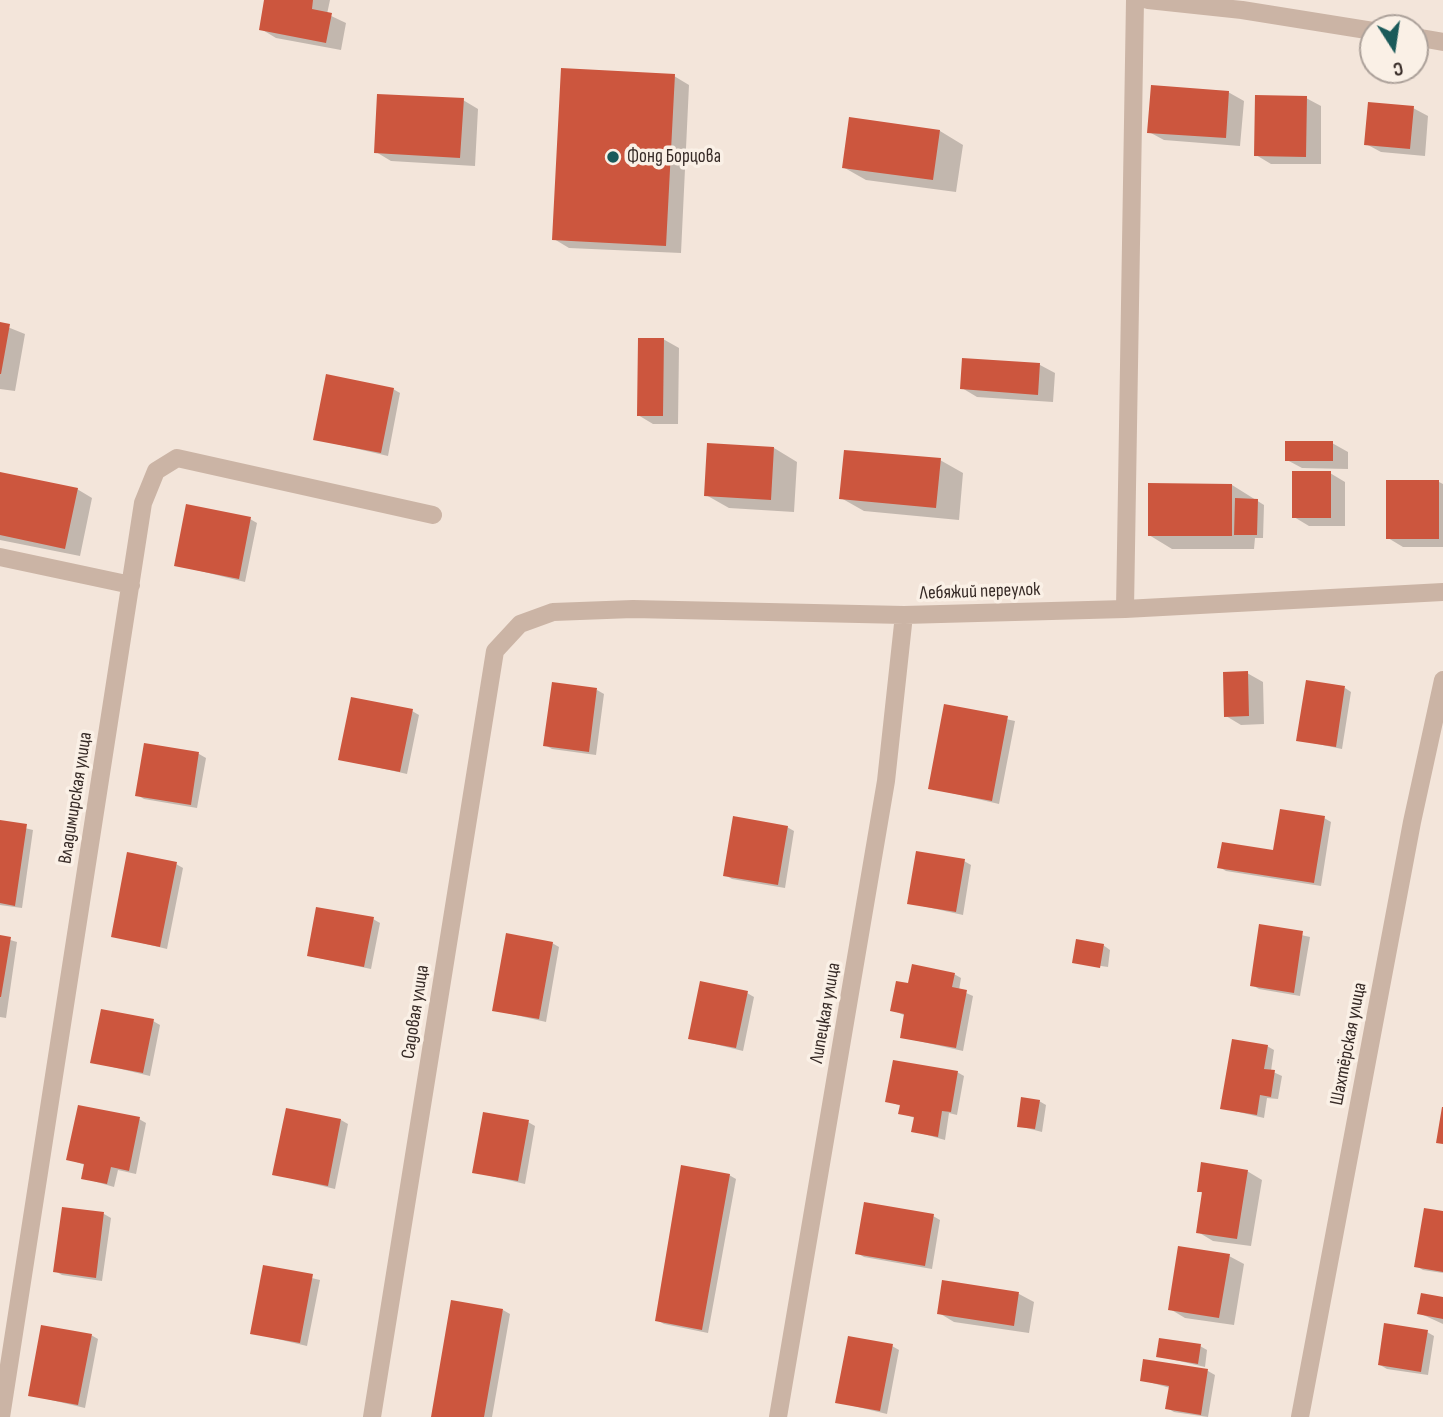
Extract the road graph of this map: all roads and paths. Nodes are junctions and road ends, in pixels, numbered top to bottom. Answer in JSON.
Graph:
{"nodes":[{"id":1,"x":1135,"y":0,"type":"edge"},
{"id":2,"x":1148,"y":0,"type":"edge"},
{"id":3,"x":1243,"y":5,"type":"edge"},
{"id":4,"x":1359,"y":28,"type":"edge"},
{"id":5,"x":433,"y":515,"type":"dead end"},
{"id":6,"x":0,"y":556,"type":"edge"},
{"id":7,"x":131,"y":585,"type":"junction"},
{"id":8,"x":1443,"y":592,"type":"edge"},
{"id":9,"x":1125,"y":609,"type":"junction"},
{"id":10,"x":904,"y":615,"type":"junction"},
{"id":11,"x":520,"y":624,"type":"joint"},
{"id":12,"x":1443,"y":680,"type":"edge"},
{"id":13,"x":1,"y":1417,"type":"edge"},
{"id":14,"x":372,"y":1417,"type":"edge"},
{"id":15,"x":778,"y":1417,"type":"edge"},
{"id":16,"x":1300,"y":1417,"type":"edge"}],
"edges":[{"from":1,"to":9,"type":"street"},
{"from":2,"to":3,"type":"street"},
{"from":3,"to":4,"type":"street"},
{"from":5,"to":7,"type":"street","name":"Владимирская улица"},
{"from":6,"to":7,"type":"street"},
{"from":7,"to":13,"type":"street","name":"Владимирская улица"},
{"from":8,"to":9,"type":"street","name":"Лебяжий переулок"},
{"from":9,"to":10,"type":"street","name":"Лебяжий переулок"},
{"from":10,"to":11,"type":"street","name":"Лебяжий переулок"},
{"from":10,"to":15,"type":"street","name":"Липецкая улица"},
{"from":11,"to":14,"type":"street","name":"Садовая улица"},
{"from":12,"to":16,"type":"street","name":"Шахтёрская улица"}]}
